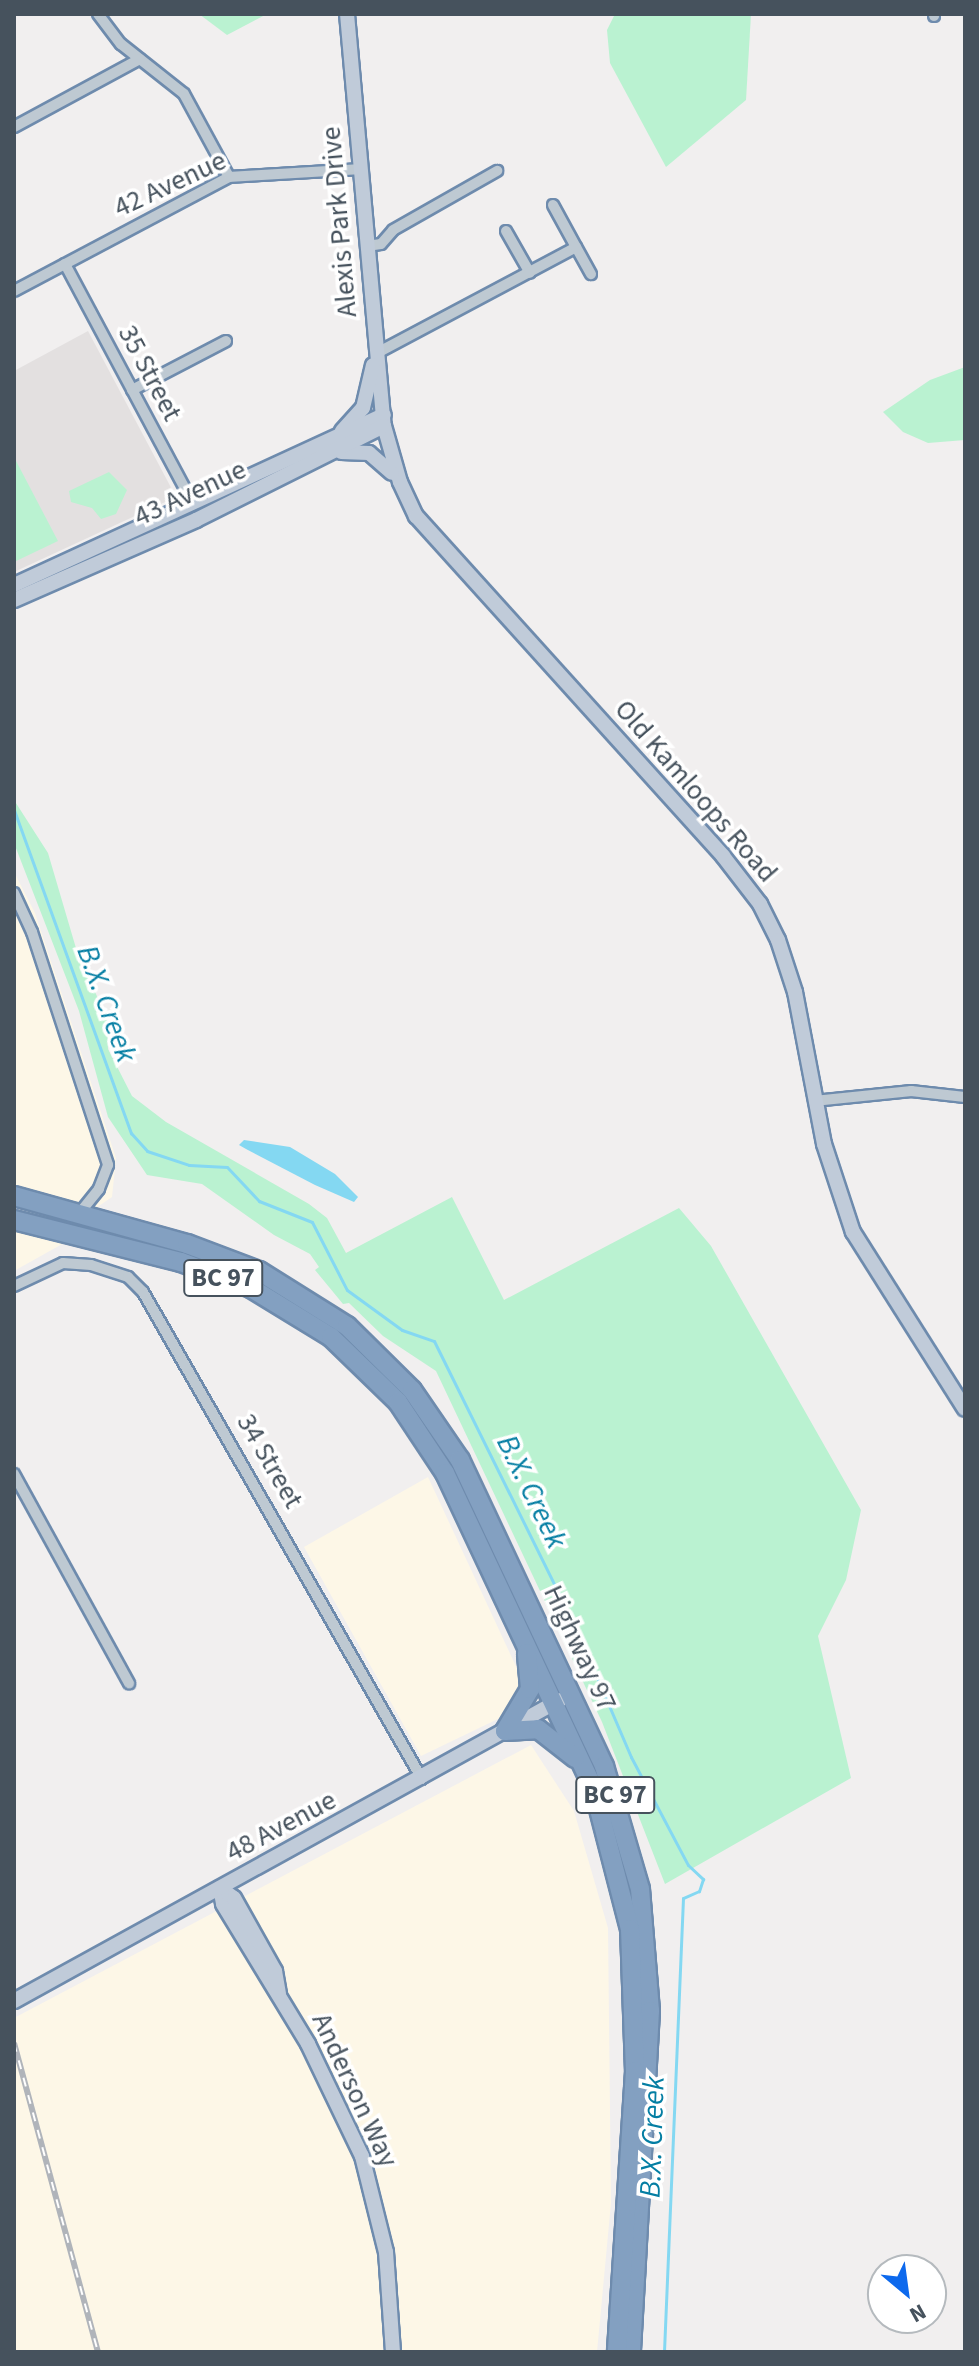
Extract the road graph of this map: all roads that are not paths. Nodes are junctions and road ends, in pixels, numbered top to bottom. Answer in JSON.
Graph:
{"nodes":[{"id":1,"x":98,"y":14,"type":"edge"},
{"id":2,"x":347,"y":14,"type":"edge"},
{"id":3,"x":140,"y":59,"type":"junction"},
{"id":4,"x":14,"y":127,"type":"edge"},
{"id":5,"x":361,"y":169,"type":"junction"},
{"id":6,"x":497,"y":171,"type":"dead end"},
{"id":7,"x":229,"y":177,"type":"junction"},
{"id":8,"x":553,"y":205,"type":"dead end"},
{"id":9,"x":506,"y":231,"type":"dead end"},
{"id":10,"x":367,"y":246,"type":"junction"},
{"id":11,"x":576,"y":247,"type":"junction"},
{"id":12,"x":65,"y":264,"type":"junction"},
{"id":13,"x":530,"y":273,"type":"junction"},
{"id":14,"x":591,"y":274,"type":"dead end"},
{"id":15,"x":14,"y":291,"type":"edge"},
{"id":16,"x":226,"y":341,"type":"dead end"},
{"id":17,"x":376,"y":347,"type":"junction"},
{"id":18,"x":132,"y":390,"type":"junction"},
{"id":19,"x":384,"y":420,"type":"junction"},
{"id":20,"x":337,"y":435,"type":"junction"},
{"id":21,"x":333,"y":454,"type":"junction"},
{"id":22,"x":400,"y":482,"type":"junction"},
{"id":23,"x":193,"y":504,"type":"junction"},
{"id":24,"x":14,"y":585,"type":"edge"},
{"id":25,"x":14,"y":600,"type":"edge"},
{"id":26,"x":14,"y":893,"type":"edge"},
{"id":27,"x":965,"y":1097,"type":"edge"},
{"id":28,"x":814,"y":1101,"type":"junction"},
{"id":29,"x":14,"y":1196,"type":"edge"},
{"id":30,"x":79,"y":1214,"type":"junction"},
{"id":31,"x":14,"y":1220,"type":"edge"},
{"id":32,"x":14,"y":1286,"type":"edge"},
{"id":33,"x":965,"y":1409,"type":"edge"},
{"id":34,"x":14,"y":1474,"type":"edge"},
{"id":35,"x":524,"y":1636,"type":"junction"},
{"id":36,"x":129,"y":1683,"type":"dead end"},
{"id":37,"x":564,"y":1699,"type":"junction"},
{"id":38,"x":505,"y":1731,"type":"junction"},
{"id":39,"x":589,"y":1778,"type":"junction"},
{"id":40,"x":422,"y":1779,"type":"junction"},
{"id":41,"x":220,"y":1888,"type":"junction"},
{"id":42,"x":14,"y":2001,"type":"edge"},
{"id":43,"x":631,"y":2245,"type":"junction"},
{"id":44,"x":393,"y":2352,"type":"edge"},
{"id":45,"x":617,"y":2352,"type":"edge"},
{"id":46,"x":631,"y":2352,"type":"edge"}],
"edges":[{"from":1,"to":3,"type":"street"},
{"from":2,"to":5,"type":"street","name":"Alexis Park Drive"},
{"from":3,"to":4,"type":"street"},
{"from":3,"to":7,"type":"street"},
{"from":5,"to":7,"type":"street","name":"42 Avenue"},
{"from":5,"to":10,"type":"street","name":"Alexis Park Drive"},
{"from":6,"to":10,"type":"street"},
{"from":7,"to":12,"type":"street","name":"42 Avenue"},
{"from":8,"to":11,"type":"street"},
{"from":9,"to":13,"type":"street"},
{"from":10,"to":17,"type":"street","name":"Alexis Park Drive"},
{"from":11,"to":13,"type":"street"},
{"from":11,"to":14,"type":"street"},
{"from":12,"to":15,"type":"street","name":"42 Avenue"},
{"from":12,"to":18,"type":"street","name":"35 Street"},
{"from":13,"to":17,"type":"street"},
{"from":16,"to":18,"type":"street"},
{"from":17,"to":19,"type":"street","name":"Alexis Park Drive"},
{"from":17,"to":20,"type":"street"},
{"from":18,"to":23,"type":"street","name":"35 Street"},
{"from":19,"to":20,"type":"street","name":"43 Avenue"},
{"from":19,"to":21,"type":"street","name":"43 Avenue"},
{"from":19,"to":22,"type":"street","name":"Old Kamloops Road"},
{"from":20,"to":23,"type":"street","name":"43 Avenue"},
{"from":21,"to":22,"type":"street"},
{"from":21,"to":25,"type":"street","name":"43 Avenue"},
{"from":22,"to":28,"type":"street","name":"Old Kamloops Road"},
{"from":23,"to":24,"type":"street","name":"43 Avenue"},
{"from":26,"to":30,"type":"street"},
{"from":27,"to":28,"type":"street"},
{"from":28,"to":33,"type":"street","name":"Old Kamloops Road"},
{"from":29,"to":30,"type":"highway","name":"Highway 97","number":"BC 97"},
{"from":30,"to":37,"type":"highway","name":"Highway 97","number":"BC 97"},
{"from":31,"to":35,"type":"highway","name":"Highway 97","number":"BC 97"},
{"from":32,"to":40,"type":"street","name":"34 Street"},
{"from":34,"to":36,"type":"street"},
{"from":35,"to":37,"type":"highway","name":"Highway 97","number":"BC 97"},
{"from":35,"to":38,"type":"highway"},
{"from":37,"to":38,"type":"street","name":"48 Avenue"},
{"from":37,"to":39,"type":"highway","name":"Highway 97","number":"BC 97"},
{"from":37,"to":43,"type":"highway","name":"Highway 97","number":"BC 97"},
{"from":38,"to":39,"type":"highway"},
{"from":38,"to":40,"type":"street","name":"48 Avenue"},
{"from":39,"to":43,"type":"highway","name":"Highway 97","number":"BC 97"},
{"from":40,"to":41,"type":"street","name":"48 Avenue"},
{"from":41,"to":42,"type":"street","name":"48 Avenue"},
{"from":41,"to":44,"type":"street","name":"Anderson Way"},
{"from":43,"to":45,"type":"highway","name":"Highway 97","number":"BC 97"},
{"from":43,"to":46,"type":"highway","name":"Highway 97","number":"BC 97"}]}
